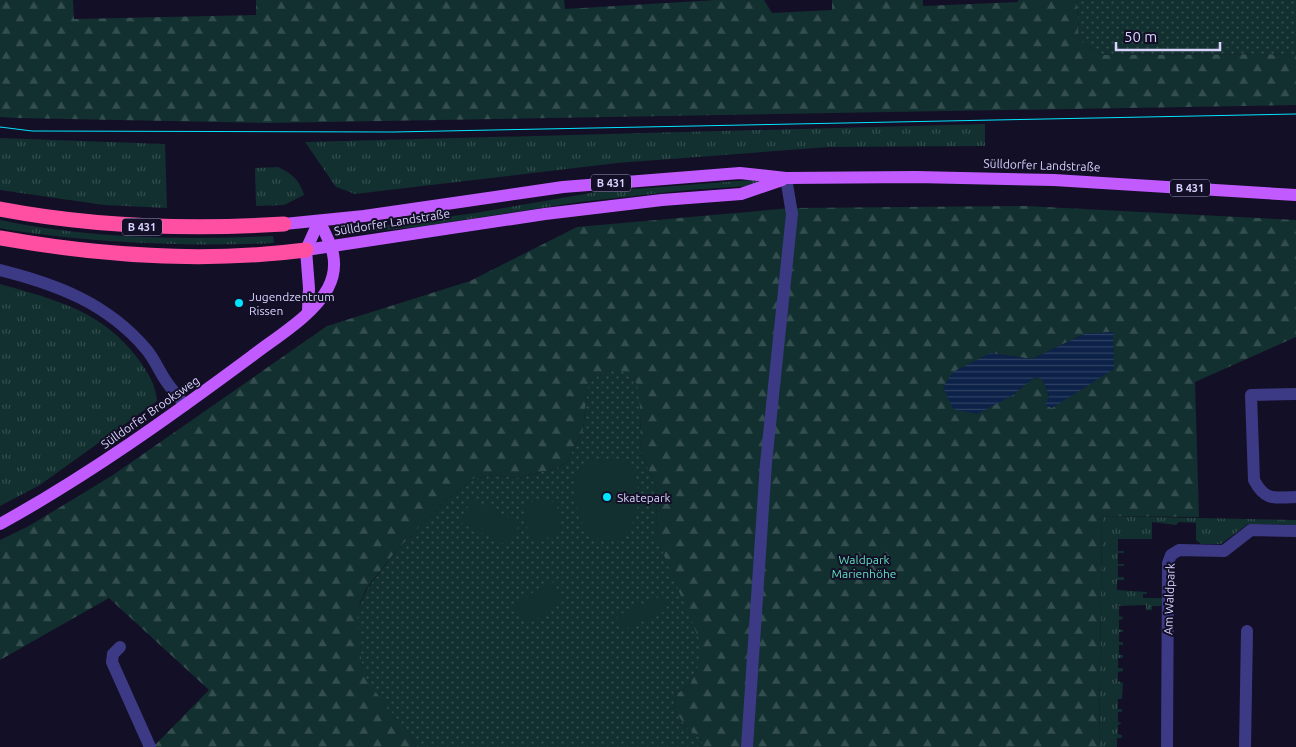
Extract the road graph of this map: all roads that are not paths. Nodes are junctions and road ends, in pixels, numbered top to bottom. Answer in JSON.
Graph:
{"nodes":[{"id":1,"x":786,"y":178,"type":"junction"},
{"id":2,"x":1296,"y":195,"type":"edge"},
{"id":3,"x":0,"y":210,"type":"edge"},
{"id":4,"x":319,"y":221,"type":"junction"},
{"id":5,"x":284,"y":224,"type":"joint"},
{"id":6,"x":0,"y":238,"type":"edge"},
{"id":7,"x":333,"y":246,"type":"junction"},
{"id":8,"x":306,"y":250,"type":"junction"},
{"id":9,"x":0,"y":270,"type":"edge"},
{"id":10,"x":308,"y":311,"type":"junction"},
{"id":11,"x":1296,"y":394,"type":"edge"},
{"id":12,"x":185,"y":406,"type":"junction"},
{"id":13,"x":1296,"y":497,"type":"edge"},
{"id":14,"x":0,"y":524,"type":"edge"},
{"id":15,"x":1296,"y":531,"type":"edge"},
{"id":16,"x":1247,"y":631,"type":"dead end"},
{"id":17,"x":120,"y":647,"type":"dead end"},
{"id":18,"x":150,"y":747,"type":"edge"},
{"id":19,"x":747,"y":747,"type":"edge"},
{"id":20,"x":1167,"y":747,"type":"edge"},
{"id":21,"x":1245,"y":747,"type":"edge"}],
"edges":[{"from":1,"to":2,"type":"main road","name":"Sülldorfer Landstraße","number":"B 431"},
{"from":1,"to":4,"type":"main road","name":"Sülldorfer Landstraße","number":"B 431"},
{"from":1,"to":7,"type":"main road","name":"Sülldorfer Landstraße","number":"B 431"},
{"from":1,"to":19,"type":"street"},
{"from":3,"to":5,"type":"highway","name":"Sülldorfer Landstraße","number":"B 431"},
{"from":4,"to":5,"type":"main road","name":"Sülldorfer Landstraße","number":"B 431"},
{"from":4,"to":7,"type":"main road","name":"Sülldorfer Brooksweg"},
{"from":4,"to":8,"type":"main road"},
{"from":6,"to":8,"type":"highway","name":"Sülldorfer Landstraße","number":"B 431"},
{"from":7,"to":8,"type":"main road","name":"Sülldorfer Landstraße","number":"B 431"},
{"from":7,"to":10,"type":"main road","name":"Sülldorfer Brooksweg"},
{"from":8,"to":10,"type":"main road"},
{"from":9,"to":12,"type":"street"},
{"from":10,"to":12,"type":"main road","name":"Sülldorfer Brooksweg"},
{"from":11,"to":13,"type":"street"},
{"from":12,"to":14,"type":"main road","name":"Sülldorfer Brooksweg"},
{"from":15,"to":20,"type":"street","name":"Am Waldpark"},
{"from":16,"to":21,"type":"street"},
{"from":17,"to":18,"type":"street"}]}
